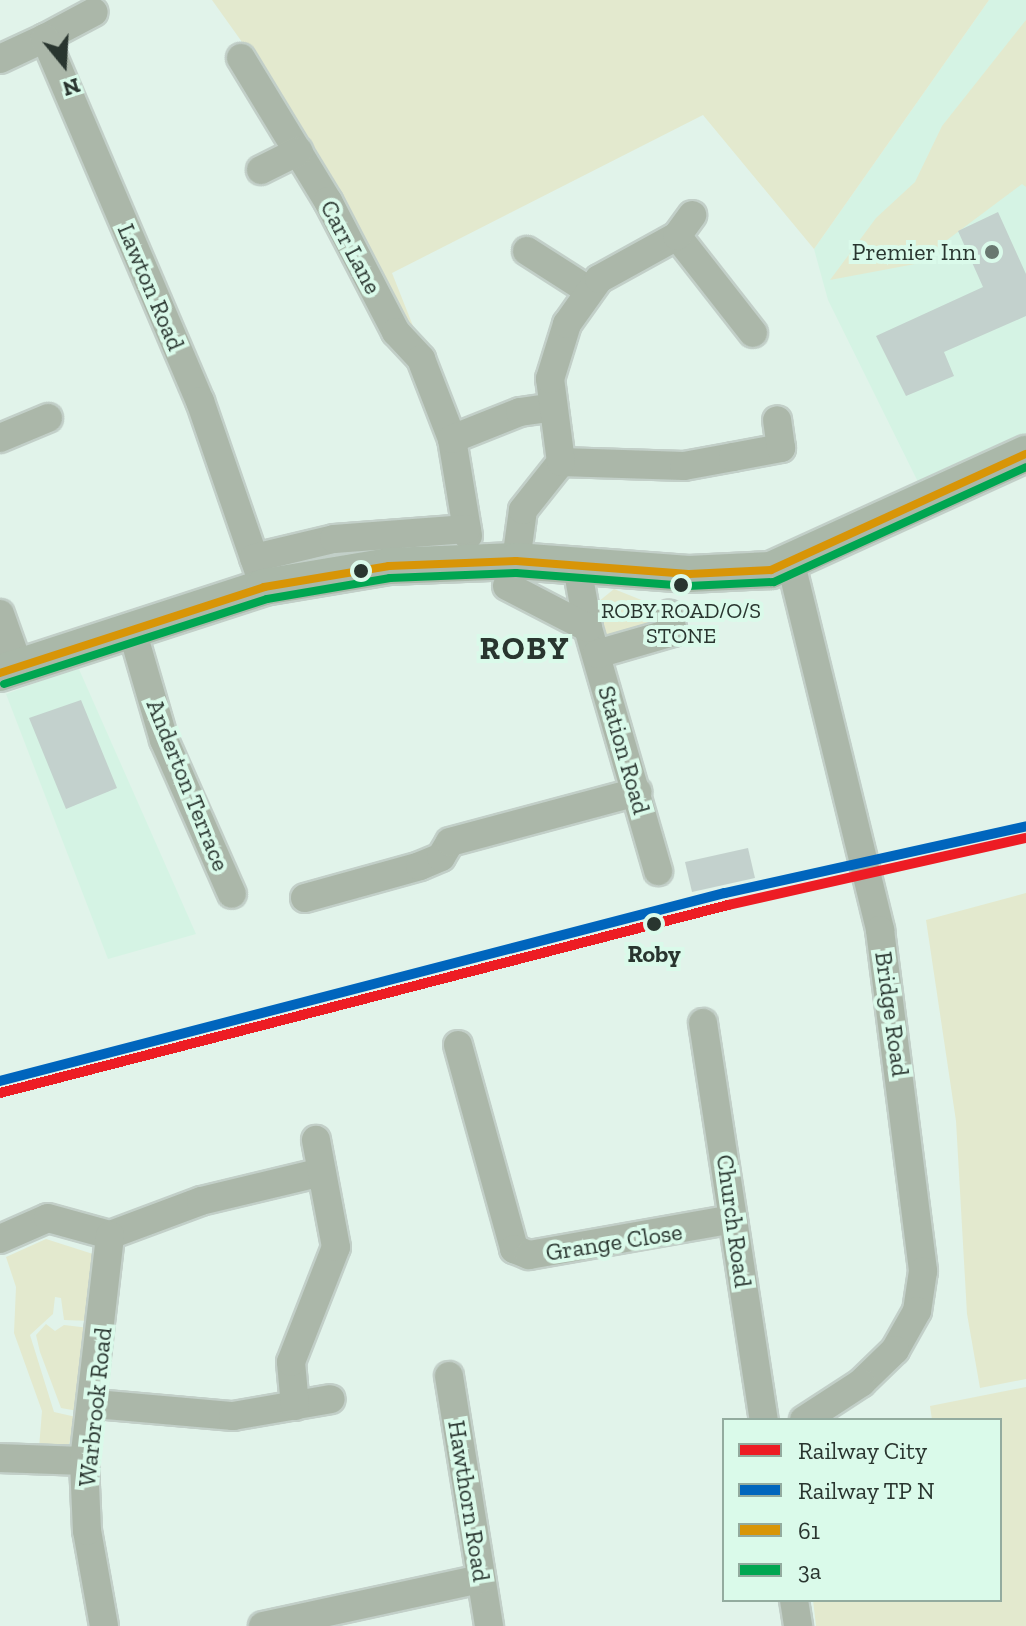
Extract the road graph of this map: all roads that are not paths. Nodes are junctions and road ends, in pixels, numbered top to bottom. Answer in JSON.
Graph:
{"nodes":[{"id":1,"x":94,"y":12,"type":"dead end"},
{"id":2,"x":45,"y":38,"type":"junction"},
{"id":3,"x":241,"y":58,"type":"dead end"},
{"id":4,"x":0,"y":59,"type":"edge"},
{"id":5,"x":299,"y":151,"type":"junction"},
{"id":6,"x":261,"y":170,"type":"dead end"},
{"id":7,"x":527,"y":251,"type":"dead end"},
{"id":8,"x":588,"y":290,"type":"junction"},
{"id":9,"x":753,"y":333,"type":"dead end"},
{"id":10,"x":549,"y":408,"type":"junction"},
{"id":11,"x":48,"y":418,"type":"dead end"},
{"id":12,"x":777,"y":420,"type":"dead end"},
{"id":13,"x":0,"y":438,"type":"edge"},
{"id":14,"x":452,"y":439,"type":"junction"},
{"id":15,"x":1026,"y":454,"type":"edge"},
{"id":16,"x":561,"y":462,"type":"junction"},
{"id":17,"x":791,"y":564,"type":"junction"},
{"id":18,"x":577,"y":566,"type":"junction"},
{"id":19,"x":259,"y":573,"type":"junction"},
{"id":20,"x":512,"y":574,"type":"junction"},
{"id":21,"x":0,"y":614,"type":"edge"},
{"id":22,"x":669,"y":614,"type":"dead end"},
{"id":23,"x":132,"y":630,"type":"junction"},
{"id":24,"x":592,"y":641,"type":"junction"},
{"id":25,"x":10,"y":670,"type":"edge"},
{"id":26,"x":637,"y":792,"type":"junction"},
{"id":27,"x":658,"y":871,"type":"dead end"},
{"id":28,"x":232,"y":894,"type":"dead end"},
{"id":29,"x":305,"y":898,"type":"dead end"},
{"id":30,"x":703,"y":1023,"type":"dead end"},
{"id":31,"x":458,"y":1045,"type":"dead end"},
{"id":32,"x":316,"y":1140,"type":"dead end"},
{"id":33,"x":322,"y":1172,"type":"junction"},
{"id":34,"x":733,"y":1219,"type":"junction"},
{"id":35,"x":110,"y":1235,"type":"junction"},
{"id":36,"x":0,"y":1239,"type":"edge"},
{"id":37,"x":449,"y":1376,"type":"dead end"},
{"id":38,"x":331,"y":1399,"type":"dead end"},
{"id":39,"x":95,"y":1404,"type":"junction"},
{"id":40,"x":295,"y":1406,"type":"junction"},
{"id":41,"x":764,"y":1418,"type":"edge"},
{"id":42,"x":807,"y":1418,"type":"edge"},
{"id":43,"x":0,"y":1458,"type":"edge"},
{"id":44,"x":84,"y":1461,"type":"junction"},
{"id":45,"x":481,"y":1579,"type":"junction"},
{"id":46,"x":794,"y":1602,"type":"edge"},
{"id":47,"x":104,"y":1626,"type":"edge"},
{"id":48,"x":263,"y":1626,"type":"edge"},
{"id":49,"x":489,"y":1626,"type":"edge"},
{"id":50,"x":798,"y":1626,"type":"edge"}],
"edges":[{"from":1,"to":2,"type":"street"},
{"from":2,"to":4,"type":"street"},
{"from":2,"to":19,"type":"street","name":"Lawton Road"},
{"from":3,"to":5,"type":"street","name":"Carr Lane"},
{"from":5,"to":6,"type":"street"},
{"from":5,"to":14,"type":"street","name":"Carr Lane"},
{"from":7,"to":8,"type":"street"},
{"from":8,"to":9,"type":"street"},
{"from":8,"to":10,"type":"street"},
{"from":10,"to":14,"type":"street"},
{"from":10,"to":16,"type":"street"},
{"from":11,"to":13,"type":"street"},
{"from":12,"to":16,"type":"street"},
{"from":14,"to":19,"type":"street","name":"Carr Lane"},
{"from":15,"to":17,"type":"main road"},
{"from":16,"to":20,"type":"street"},
{"from":17,"to":18,"type":"main road"},
{"from":17,"to":42,"type":"street","name":"Bridge Road"},
{"from":18,"to":20,"type":"main road"},
{"from":18,"to":24,"type":"street","name":"Station Road"},
{"from":19,"to":20,"type":"main road"},
{"from":19,"to":23,"type":"main road"},
{"from":20,"to":24,"type":"street"},
{"from":21,"to":25,"type":"street"},
{"from":22,"to":24,"type":"street"},
{"from":23,"to":25,"type":"main road"},
{"from":23,"to":28,"type":"street","name":"Anderton Terrace"},
{"from":24,"to":26,"type":"street","name":"Station Road"},
{"from":26,"to":27,"type":"street","name":"Station Road"},
{"from":26,"to":29,"type":"street"},
{"from":30,"to":34,"type":"street","name":"Church Road"},
{"from":31,"to":34,"type":"street","name":"Grange Close"},
{"from":32,"to":33,"type":"street"},
{"from":33,"to":35,"type":"street"},
{"from":33,"to":40,"type":"street"},
{"from":34,"to":41,"type":"street","name":"Church Road"},
{"from":35,"to":36,"type":"street"},
{"from":35,"to":39,"type":"street","name":"Warbrook Road"},
{"from":37,"to":45,"type":"street","name":"Hawthorn Road"},
{"from":38,"to":40,"type":"street"},
{"from":39,"to":40,"type":"street"},
{"from":39,"to":44,"type":"street","name":"Warbrook Road"},
{"from":43,"to":44,"type":"street"},
{"from":44,"to":47,"type":"street","name":"Warbrook Road"},
{"from":45,"to":48,"type":"street"},
{"from":45,"to":49,"type":"street","name":"Hawthorn Road"},
{"from":46,"to":50,"type":"street"}]}
